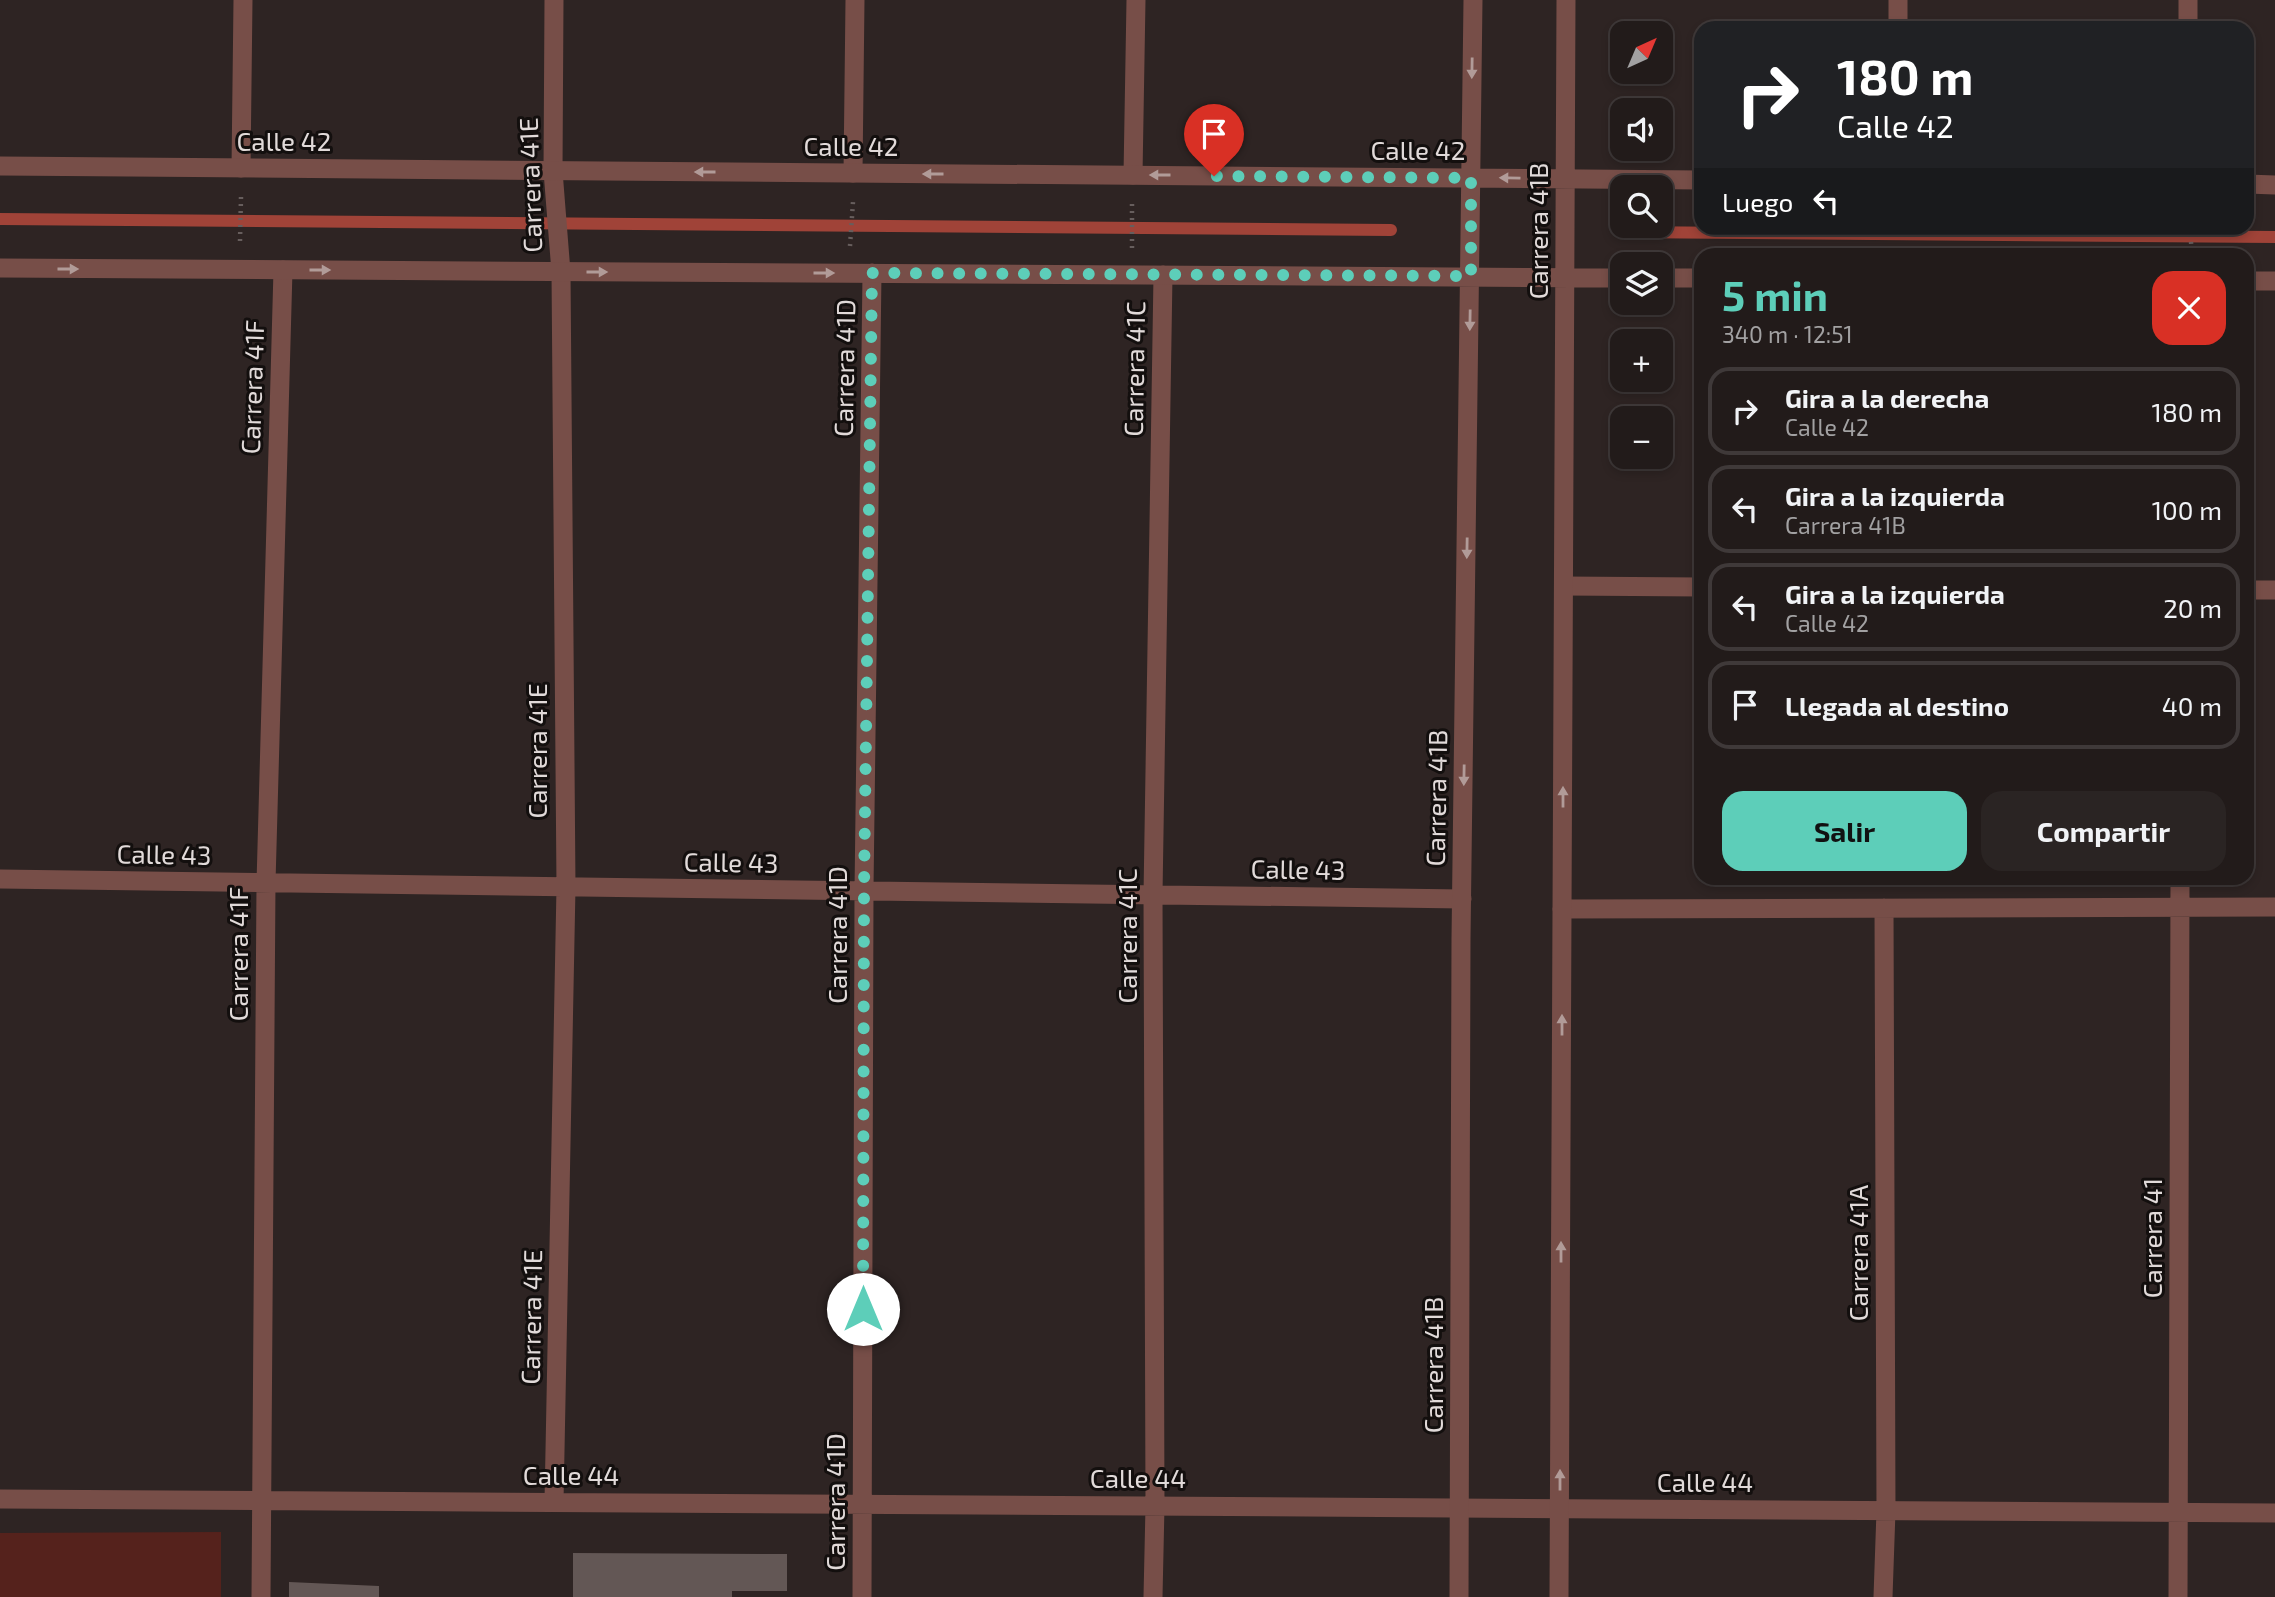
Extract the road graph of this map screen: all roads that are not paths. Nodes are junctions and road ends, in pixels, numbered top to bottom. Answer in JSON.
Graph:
{"nodes":[{"id":1,"x":243,"y":0,"type":"edge"},
{"id":2,"x":554,"y":0,"type":"edge"},
{"id":3,"x":855,"y":0,"type":"edge"},
{"id":4,"x":1136,"y":0,"type":"edge"},
{"id":5,"x":1473,"y":0,"type":"edge"},
{"id":6,"x":1566,"y":0,"type":"edge"},
{"id":7,"x":1898,"y":0,"type":"edge"},
{"id":8,"x":2188,"y":0,"type":"edge"},
{"id":9,"x":1898,"y":21,"type":"edge"},
{"id":10,"x":2188,"y":21,"type":"edge"},
{"id":11,"x":0,"y":166,"type":"edge"},
{"id":12,"x":241,"y":168,"type":"junction"},
{"id":13,"x":853,"y":173,"type":"junction"},
{"id":14,"x":1133,"y":175,"type":"junction"},
{"id":15,"x":1471,"y":178,"type":"junction"},
{"id":16,"x":554,"y":179,"type":"junction"},
{"id":17,"x":1566,"y":179,"type":"junction"},
{"id":18,"x":1694,"y":180,"type":"edge"},
{"id":19,"x":2254,"y":184,"type":"edge"},
{"id":20,"x":2275,"y":185,"type":"edge"},
{"id":21,"x":0,"y":268,"type":"edge"},
{"id":22,"x":283,"y":270,"type":"junction"},
{"id":23,"x":561,"y":272,"type":"junction"},
{"id":24,"x":872,"y":273,"type":"junction"},
{"id":25,"x":1163,"y":275,"type":"junction"},
{"id":26,"x":1471,"y":276,"type":"junction"},
{"id":27,"x":1565,"y":277,"type":"junction"},
{"id":28,"x":1610,"y":278,"type":"edge"},
{"id":29,"x":1673,"y":278,"type":"edge"},
{"id":30,"x":1694,"y":278,"type":"edge"},
{"id":31,"x":2254,"y":281,"type":"edge"},
{"id":32,"x":2275,"y":281,"type":"edge"},
{"id":33,"x":1564,"y":586,"type":"junction"},
{"id":34,"x":1694,"y":587,"type":"edge"},
{"id":35,"x":2254,"y":590,"type":"edge"},
{"id":36,"x":2275,"y":590,"type":"edge"},
{"id":37,"x":0,"y":879,"type":"edge"},
{"id":38,"x":266,"y":883,"type":"junction"},
{"id":39,"x":2180,"y":885,"type":"edge"},
{"id":40,"x":566,"y":887,"type":"junction"},
{"id":41,"x":864,"y":890,"type":"junction"},
{"id":42,"x":1153,"y":895,"type":"junction"},
{"id":43,"x":1462,"y":899,"type":"junction"},
{"id":44,"x":2275,"y":907,"type":"edge"},
{"id":45,"x":1884,"y":908,"type":"junction"},
{"id":46,"x":2179,"y":908,"type":"junction"},
{"id":47,"x":1562,"y":909,"type":"junction"},
{"id":48,"x":0,"y":1499,"type":"edge"},
{"id":49,"x":263,"y":1501,"type":"junction"},
{"id":50,"x":554,"y":1502,"type":"junction"},
{"id":51,"x":863,"y":1504,"type":"junction"},
{"id":52,"x":1155,"y":1506,"type":"junction"},
{"id":53,"x":1460,"y":1508,"type":"junction"},
{"id":54,"x":1560,"y":1508,"type":"junction"},
{"id":55,"x":1886,"y":1511,"type":"junction"},
{"id":56,"x":2179,"y":1512,"type":"junction"},
{"id":57,"x":2275,"y":1513,"type":"edge"},
{"id":58,"x":261,"y":1597,"type":"edge"},
{"id":59,"x":862,"y":1597,"type":"edge"},
{"id":60,"x":1153,"y":1597,"type":"edge"},
{"id":61,"x":1459,"y":1597,"type":"edge"},
{"id":62,"x":1559,"y":1597,"type":"edge"},
{"id":63,"x":1883,"y":1597,"type":"edge"},
{"id":64,"x":2178,"y":1597,"type":"edge"}],
"edges":[{"from":1,"to":12,"type":"street"},
{"from":2,"to":16,"type":"street","name":"Carrera 41E"},
{"from":3,"to":13,"type":"street"},
{"from":4,"to":14,"type":"street"},
{"from":5,"to":15,"type":"street","name":"Carrera 41B","one_way":true},
{"from":6,"to":17,"type":"street","name":"Carrera 41B"},
{"from":7,"to":9,"type":"street"},
{"from":8,"to":10,"type":"street"},
{"from":11,"to":12,"type":"street","name":"Calle 42"},
{"from":12,"to":16,"type":"street","name":"Calle 42"},
{"from":14,"to":13,"type":"street","name":"Calle 42","one_way":true},
{"from":13,"to":16,"type":"street","name":"Calle 42","one_way":true},
{"from":15,"to":14,"type":"street","name":"Calle 42","one_way":true},
{"from":17,"to":15,"type":"street","name":"Calle 42","one_way":true},
{"from":15,"to":26,"type":"street","name":"Carrera 41B"},
{"from":16,"to":23,"type":"street","name":"Carrera 41E"},
{"from":17,"to":18,"type":"street","name":"Calle 42"},
{"from":17,"to":27,"type":"street","name":"Carrera 41B"},
{"from":19,"to":20,"type":"street"},
{"from":21,"to":22,"type":"street","one_way":true},
{"from":22,"to":23,"type":"street","one_way":true},
{"from":22,"to":38,"type":"street","name":"Carrera 41F"},
{"from":23,"to":24,"type":"street","one_way":true},
{"from":23,"to":40,"type":"street","name":"Carrera 41E"},
{"from":24,"to":25,"type":"street"},
{"from":24,"to":41,"type":"street","name":"Carrera 41D"},
{"from":25,"to":26,"type":"street"},
{"from":25,"to":42,"type":"street","name":"Carrera 41C"},
{"from":26,"to":27,"type":"street"},
{"from":26,"to":43,"type":"street","name":"Carrera 41B","one_way":true},
{"from":27,"to":28,"type":"street"},
{"from":27,"to":33,"type":"street","name":"Carrera 41B"},
{"from":29,"to":30,"type":"street"},
{"from":31,"to":32,"type":"street"},
{"from":33,"to":34,"type":"street"},
{"from":47,"to":33,"type":"street","name":"Carrera 41B","one_way":true},
{"from":35,"to":36,"type":"street"},
{"from":37,"to":38,"type":"street","name":"Calle 43"},
{"from":38,"to":40,"type":"street","name":"Calle 43"},
{"from":38,"to":49,"type":"street","name":"Carrera 41F"},
{"from":39,"to":46,"type":"street","name":"Carrera 41"},
{"from":40,"to":41,"type":"street","name":"Calle 43"},
{"from":40,"to":50,"type":"street","name":"Carrera 41E"},
{"from":41,"to":42,"type":"street","name":"Calle 43"},
{"from":41,"to":51,"type":"street","name":"Carrera 41D"},
{"from":42,"to":43,"type":"street","name":"Calle 43"},
{"from":42,"to":52,"type":"street","name":"Carrera 41C"},
{"from":43,"to":53,"type":"street","name":"Carrera 41B"},
{"from":44,"to":46,"type":"street"},
{"from":45,"to":46,"type":"street"},
{"from":45,"to":47,"type":"street"},
{"from":45,"to":55,"type":"street","name":"Carrera 41A"},
{"from":46,"to":56,"type":"street","name":"Carrera 41"},
{"from":54,"to":47,"type":"street","name":"Carrera 41B","one_way":true},
{"from":48,"to":49,"type":"street","name":"Calle 44"},
{"from":49,"to":50,"type":"street","name":"Calle 44"},
{"from":49,"to":58,"type":"street","name":"Carrera 41F"},
{"from":50,"to":51,"type":"street","name":"Calle 44"},
{"from":51,"to":52,"type":"street","name":"Calle 44"},
{"from":51,"to":59,"type":"street","name":"Carrera 41D"},
{"from":52,"to":53,"type":"street","name":"Calle 44"},
{"from":52,"to":60,"type":"street","name":"Carrera 41C"},
{"from":53,"to":54,"type":"street","name":"Calle 44"},
{"from":53,"to":61,"type":"street","name":"Carrera 41B"},
{"from":54,"to":55,"type":"street","name":"Calle 44"},
{"from":54,"to":62,"type":"street","name":"Carrera 41B"},
{"from":55,"to":56,"type":"street","name":"Calle 44"},
{"from":55,"to":63,"type":"street","name":"Carrera 41A"},
{"from":56,"to":57,"type":"street","name":"Calle 44"},
{"from":56,"to":64,"type":"street","name":"Carrera 41"}]}
